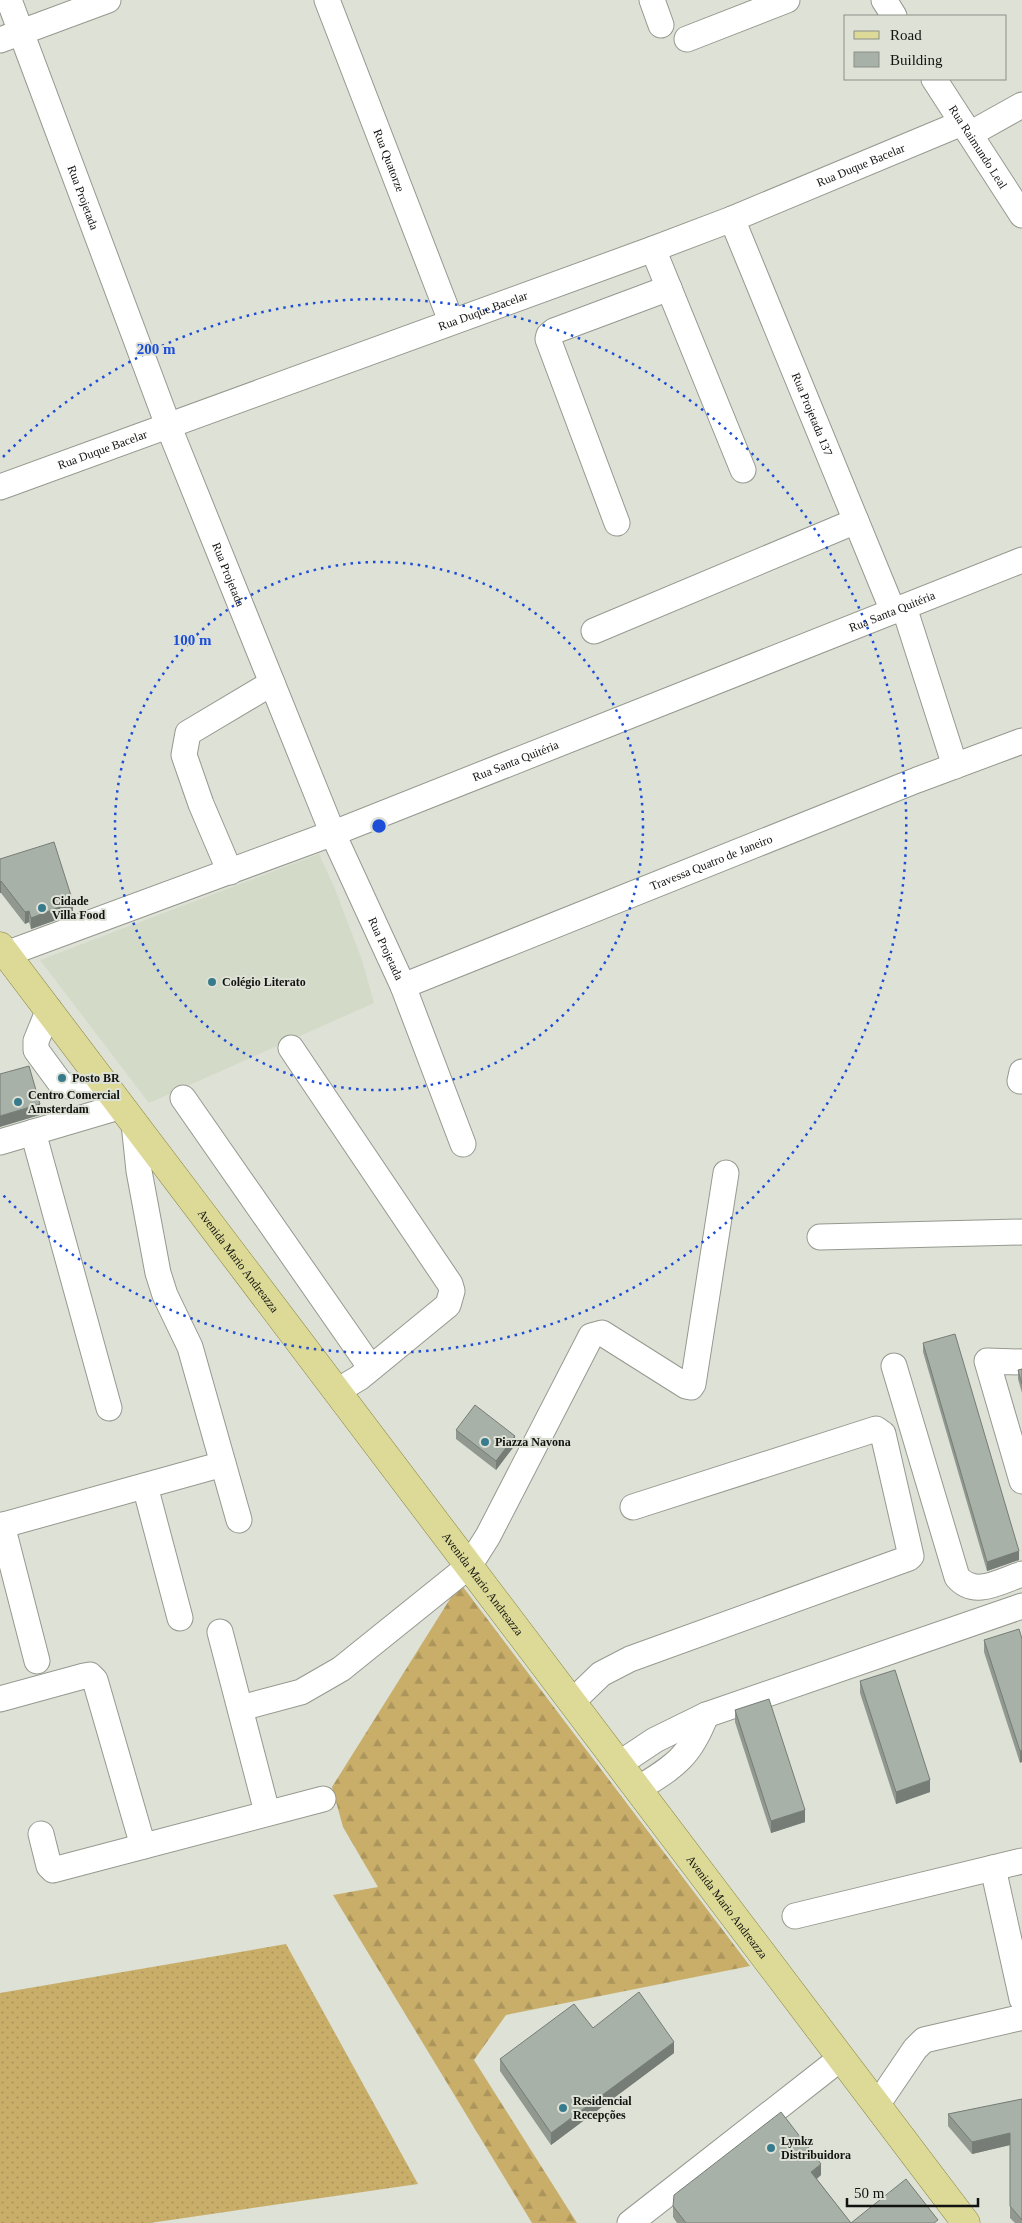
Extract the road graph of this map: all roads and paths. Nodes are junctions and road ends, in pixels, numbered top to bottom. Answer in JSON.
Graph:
{"nodes":[{"id":1,"x":9,"y":0,"type":"edge"},
{"id":2,"x":108,"y":0,"type":"edge"},
{"id":3,"x":327,"y":0,"type":"edge"},
{"id":4,"x":652,"y":0,"type":"edge"},
{"id":5,"x":787,"y":0,"type":"edge"},
{"id":6,"x":884,"y":0,"type":"edge"},
{"id":7,"x":893,"y":15,"type":"edge"},
{"id":8,"x":661,"y":25,"type":"dead end"},
{"id":9,"x":11,"y":36,"type":"edge"},
{"id":10,"x":687,"y":39,"type":"dead end"},
{"id":11,"x":935,"y":80,"type":"edge"},
{"id":12,"x":1022,"y":105,"type":"edge"},
{"id":13,"x":966,"y":128,"type":"junction"},
{"id":14,"x":1022,"y":214,"type":"edge"},
{"id":15,"x":732,"y":219,"type":"junction"},
{"id":16,"x":653,"y":249,"type":"junction"},
{"id":17,"x":669,"y":288,"type":"junction"},
{"id":18,"x":451,"y":321,"type":"junction"},
{"id":19,"x":168,"y":425,"type":"junction"},
{"id":20,"x":743,"y":470,"type":"dead end"},
{"id":21,"x":0,"y":487,"type":"edge"},
{"id":22,"x":856,"y":521,"type":"junction"},
{"id":23,"x":617,"y":523,"type":"dead end"},
{"id":24,"x":1022,"y":560,"type":"edge"},
{"id":25,"x":898,"y":609,"type":"junction"},
{"id":26,"x":594,"y":631,"type":"dead end"},
{"id":27,"x":272,"y":683,"type":"junction"},
{"id":28,"x":1022,"y":741,"type":"edge"},
{"id":29,"x":955,"y":766,"type":"junction"},
{"id":30,"x":333,"y":834,"type":"junction"},
{"id":31,"x":230,"y":872,"type":"junction"},
{"id":32,"x":3,"y":950,"type":"edge"},
{"id":33,"x":403,"y":986,"type":"junction"},
{"id":34,"x":291,"y":1048,"type":"dead end"},
{"id":35,"x":1022,"y":1072,"type":"edge"},
{"id":36,"x":1022,"y":1081,"type":"edge"},
{"id":37,"x":183,"y":1098,"type":"dead end"},
{"id":38,"x":128,"y":1114,"type":"junction"},
{"id":39,"x":33,"y":1132,"type":"junction"},
{"id":40,"x":0,"y":1142,"type":"edge"},
{"id":41,"x":463,"y":1144,"type":"dead end"},
{"id":42,"x":726,"y":1173,"type":"dead end"},
{"id":43,"x":1022,"y":1232,"type":"edge"},
{"id":44,"x":820,"y":1237,"type":"dead end"},
{"id":45,"x":1022,"y":1362,"type":"edge"},
{"id":46,"x":894,"y":1366,"type":"dead end"},
{"id":47,"x":371,"y":1368,"type":"junction"},
{"id":48,"x":337,"y":1391,"type":"junction"},
{"id":49,"x":109,"y":1408,"type":"dead end"},
{"id":50,"x":223,"y":1464,"type":"junction"},
{"id":51,"x":1022,"y":1482,"type":"edge"},
{"id":52,"x":145,"y":1486,"type":"junction"},
{"id":53,"x":633,"y":1506,"type":"dead end"},
{"id":54,"x":239,"y":1520,"type":"dead end"},
{"id":55,"x":1,"y":1526,"type":"edge"},
{"id":56,"x":469,"y":1566,"type":"junction"},
{"id":57,"x":1022,"y":1574,"type":"edge"},
{"id":58,"x":1022,"y":1606,"type":"edge"},
{"id":59,"x":180,"y":1618,"type":"dead end"},
{"id":60,"x":220,"y":1632,"type":"dead end"},
{"id":61,"x":37,"y":1661,"type":"dead end"},
{"id":62,"x":0,"y":1699,"type":"edge"},
{"id":63,"x":572,"y":1702,"type":"junction"},
{"id":64,"x":241,"y":1708,"type":"junction"},
{"id":65,"x":706,"y":1715,"type":"junction"},
{"id":66,"x":619,"y":1764,"type":"junction"},
{"id":67,"x":638,"y":1789,"type":"junction"},
{"id":68,"x":323,"y":1799,"type":"dead end"},
{"id":69,"x":267,"y":1812,"type":"junction"},
{"id":70,"x":41,"y":1834,"type":"dead end"},
{"id":71,"x":143,"y":1846,"type":"junction"},
{"id":72,"x":1022,"y":1862,"type":"edge"},
{"id":73,"x":993,"y":1868,"type":"junction"},
{"id":74,"x":795,"y":1916,"type":"dead end"},
{"id":75,"x":1022,"y":1999,"type":"edge"},
{"id":76,"x":1022,"y":2014,"type":"edge"},
{"id":77,"x":841,"y":2058,"type":"junction"},
{"id":78,"x":877,"y":2105,"type":"junction"},
{"id":79,"x":630,"y":2223,"type":"edge"},
{"id":80,"x":966,"y":2223,"type":"edge"}],
"edges":[{"from":1,"to":9,"type":"street","name":"Rua Projetada"},
{"from":2,"to":9,"type":"street"},
{"from":3,"to":18,"type":"street","name":"Rua Quatorze"},
{"from":4,"to":8,"type":"street"},
{"from":5,"to":10,"type":"street"},
{"from":6,"to":7,"type":"street"},
{"from":9,"to":19,"type":"street","name":"Rua Projetada"},
{"from":11,"to":13,"type":"street","name":"Rua Raimundo Leal"},
{"from":12,"to":13,"type":"street","name":"Rua Duque Bacelar"},
{"from":13,"to":14,"type":"street","name":"Rua Raimundo Leal"},
{"from":13,"to":15,"type":"street","name":"Rua Duque Bacelar"},
{"from":15,"to":16,"type":"street","name":"Rua Duque Bacelar"},
{"from":15,"to":22,"type":"street","name":"Rua Projetada 137"},
{"from":16,"to":17,"type":"street"},
{"from":16,"to":18,"type":"street","name":"Rua Duque Bacelar"},
{"from":17,"to":20,"type":"street"},
{"from":17,"to":23,"type":"street"},
{"from":18,"to":19,"type":"street","name":"Rua Duque Bacelar"},
{"from":19,"to":21,"type":"street","name":"Rua Duque Bacelar"},
{"from":19,"to":27,"type":"street","name":"Rua Projetada"},
{"from":22,"to":25,"type":"street","name":"Rua Projetada 137"},
{"from":22,"to":26,"type":"street"},
{"from":24,"to":25,"type":"street","name":"Rua Santa Quitéria"},
{"from":25,"to":29,"type":"street","name":"Rua Projetada 137"},
{"from":25,"to":30,"type":"street","name":"Rua Santa Quitéria"},
{"from":27,"to":30,"type":"street","name":"Rua Projetada"},
{"from":27,"to":31,"type":"street"},
{"from":28,"to":29,"type":"street","name":"Travessa Quatro de Janeiro"},
{"from":29,"to":33,"type":"street","name":"Travessa Quatro de Janeiro"},
{"from":30,"to":31,"type":"street","name":"Rua Santa Quitéria"},
{"from":30,"to":33,"type":"street","name":"Rua Projetada"},
{"from":31,"to":32,"type":"street","name":"Rua Santa Quitéria"},
{"from":32,"to":38,"type":"main road","name":"Avenida Mario Andreazza"},
{"from":33,"to":41,"type":"street","name":"Rua Projetada"},
{"from":34,"to":47,"type":"street"},
{"from":35,"to":36,"type":"street"},
{"from":37,"to":47,"type":"street"},
{"from":38,"to":39,"type":"street"},
{"from":38,"to":48,"type":"main road","name":"Avenida Mario Andreazza"},
{"from":38,"to":50,"type":"street"},
{"from":39,"to":40,"type":"street"},
{"from":39,"to":49,"type":"street"},
{"from":42,"to":56,"type":"street"},
{"from":43,"to":44,"type":"street"},
{"from":45,"to":51,"type":"street"},
{"from":46,"to":57,"type":"street"},
{"from":47,"to":48,"type":"street"},
{"from":48,"to":56,"type":"main road","name":"Avenida Mario Andreazza"},
{"from":50,"to":52,"type":"street"},
{"from":50,"to":54,"type":"street"},
{"from":52,"to":55,"type":"street"},
{"from":52,"to":59,"type":"street"},
{"from":53,"to":63,"type":"street"},
{"from":55,"to":61,"type":"street"},
{"from":56,"to":63,"type":"main road","name":"Avenida Mario Andreazza"},
{"from":56,"to":64,"type":"street"},
{"from":58,"to":65,"type":"street"},
{"from":60,"to":64,"type":"street"},
{"from":62,"to":71,"type":"street"},
{"from":63,"to":66,"type":"main road","name":"Avenida Mario Andreazza"},
{"from":64,"to":69,"type":"street"},
{"from":65,"to":66,"type":"street"},
{"from":65,"to":67,"type":"street"},
{"from":66,"to":67,"type":"main road","name":"Avenida Mario Andreazza"},
{"from":67,"to":77,"type":"main road","name":"Avenida Mario Andreazza"},
{"from":68,"to":69,"type":"street"},
{"from":69,"to":71,"type":"street"},
{"from":70,"to":71,"type":"street"},
{"from":72,"to":73,"type":"street"},
{"from":73,"to":74,"type":"street"},
{"from":73,"to":75,"type":"street"},
{"from":76,"to":78,"type":"street"},
{"from":77,"to":78,"type":"main road","name":"Avenida Mario Andreazza"},
{"from":77,"to":79,"type":"street"},
{"from":78,"to":80,"type":"main road","name":"Avenida Mario Andreazza"}]}
